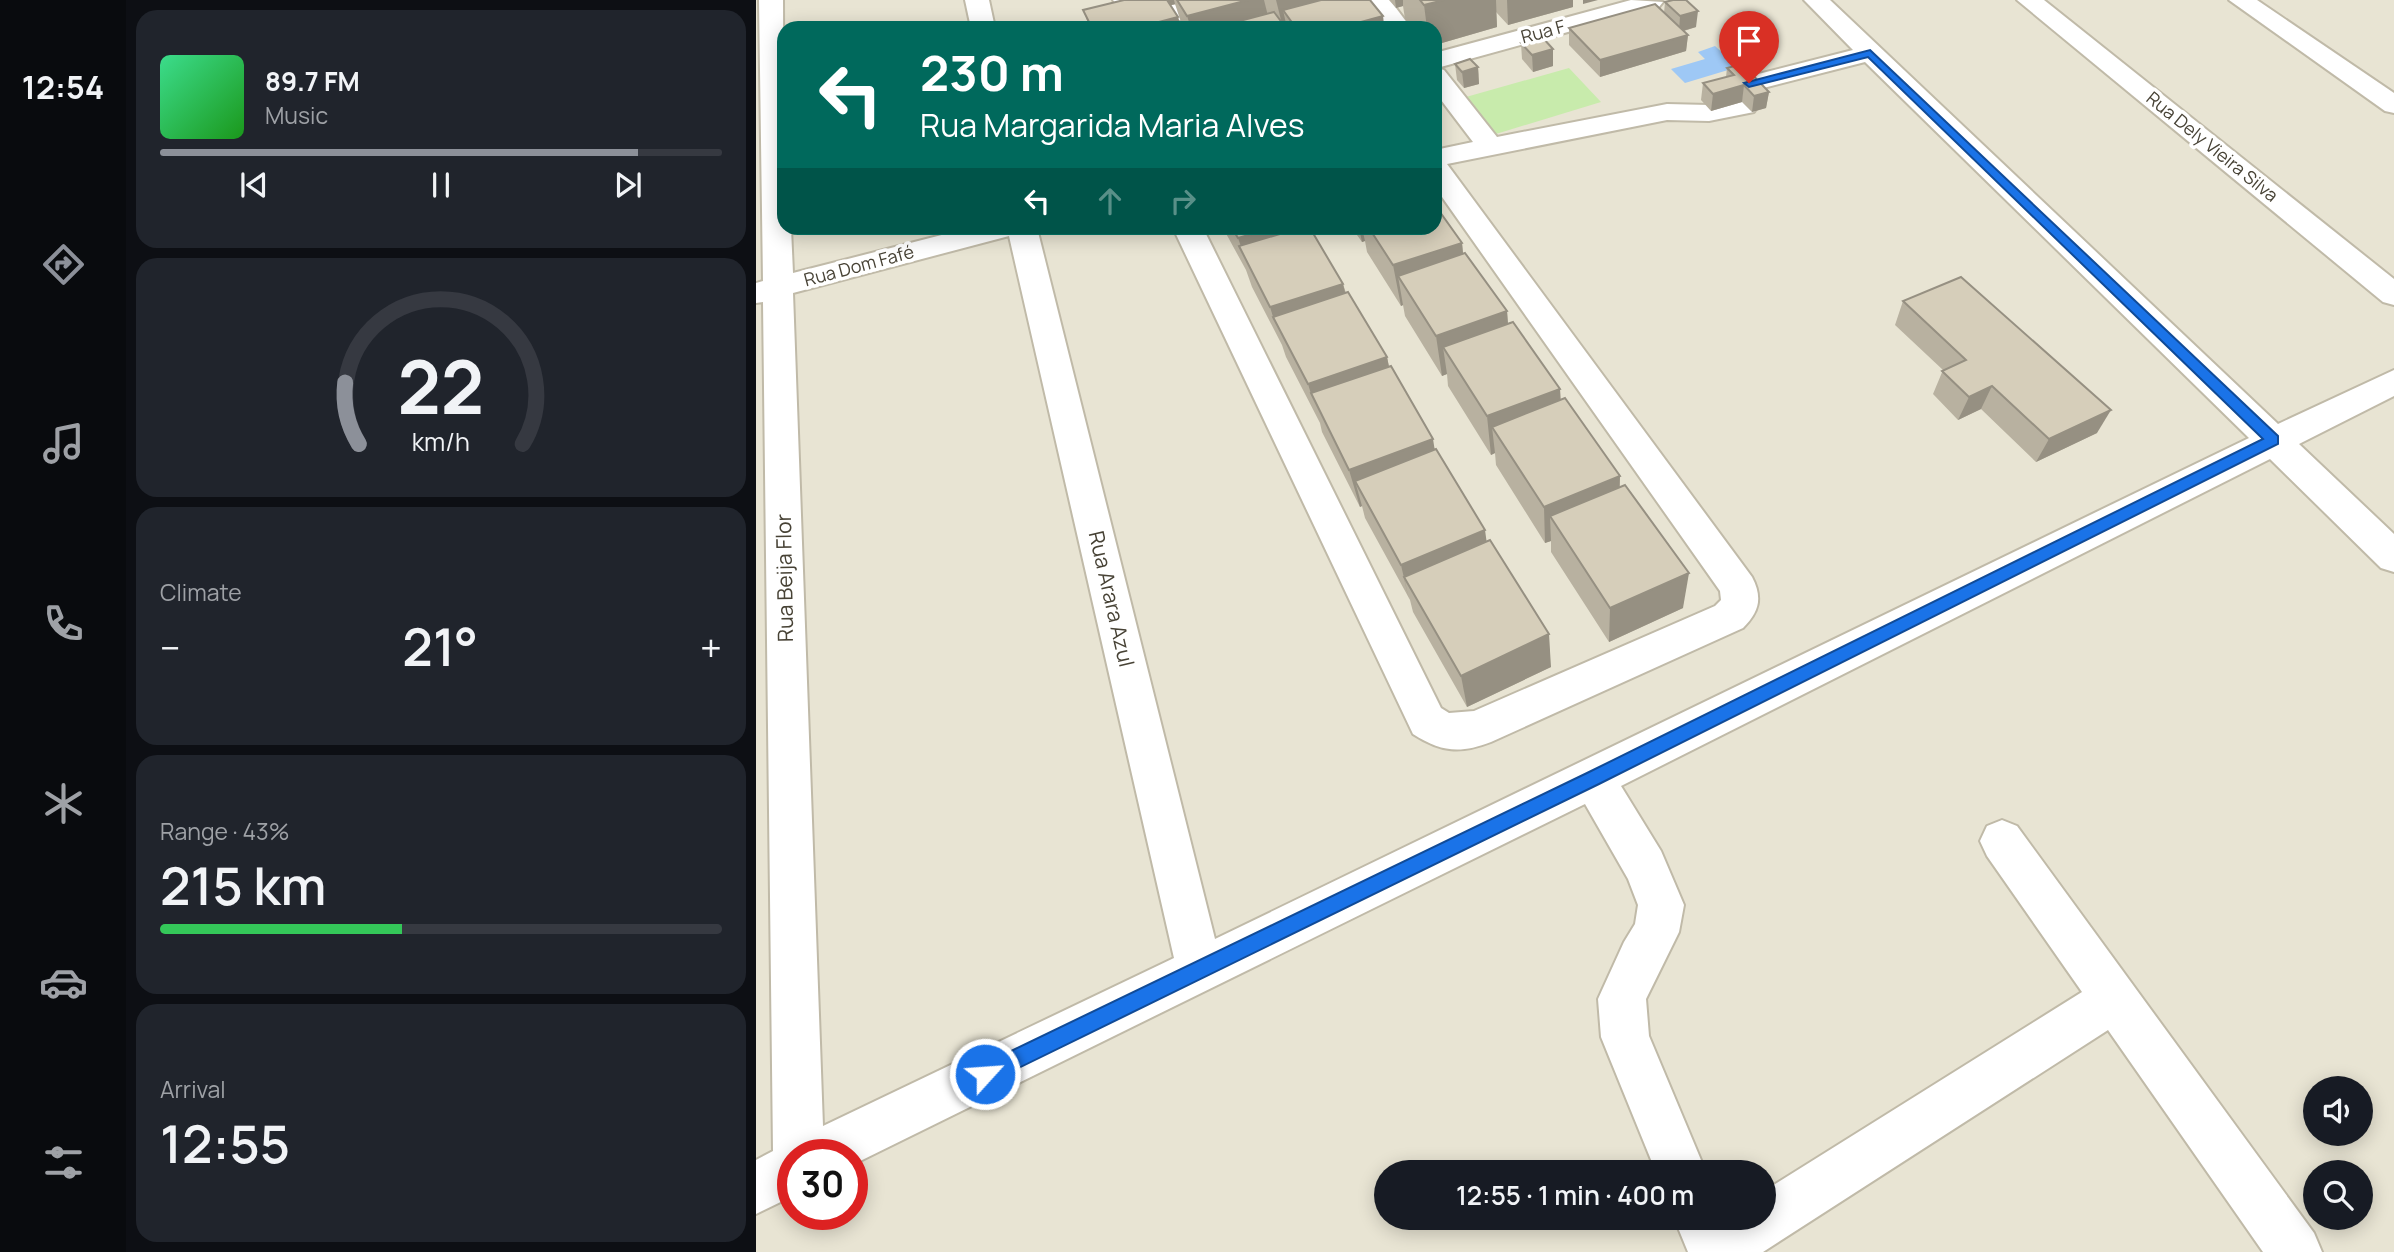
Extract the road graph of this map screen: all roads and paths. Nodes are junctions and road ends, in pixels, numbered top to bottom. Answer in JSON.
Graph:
{"nodes":[{"id":1,"x":771,"y":0,"type":"edge"},
{"id":2,"x":977,"y":0,"type":"edge"},
{"id":3,"x":1232,"y":0,"type":"edge"},
{"id":4,"x":1378,"y":0,"type":"edge"},
{"id":5,"x":1816,"y":0,"type":"edge"},
{"id":6,"x":2029,"y":0,"type":"edge"},
{"id":7,"x":2241,"y":0,"type":"edge"},
{"id":8,"x":1651,"y":2,"type":"edge"},
{"id":9,"x":1133,"y":6,"type":"edge"},
{"id":10,"x":982,"y":21,"type":"edge"},
{"id":11,"x":1394,"y":21,"type":"edge"},
{"id":12,"x":1442,"y":59,"type":"edge"},
{"id":13,"x":1879,"y":61,"type":"junction"},
{"id":14,"x":1442,"y":84,"type":"edge"},
{"id":15,"x":2394,"y":105,"type":"edge"},
{"id":16,"x":1490,"y":146,"type":"junction"},
{"id":17,"x":1442,"y":156,"type":"edge"},
{"id":18,"x":1442,"y":177,"type":"edge"},
{"id":19,"x":977,"y":235,"type":"edge"},
{"id":20,"x":1024,"y":235,"type":"edge"},
{"id":21,"x":1191,"y":235,"type":"edge"},
{"id":22,"x":766,"y":291,"type":"edge"},
{"id":23,"x":2394,"y":295,"type":"edge"},
{"id":24,"x":2394,"y":382,"type":"edge"},
{"id":25,"x":2273,"y":440,"type":"junction"},
{"id":26,"x":2394,"y":557,"type":"edge"},
{"id":27,"x":1593,"y":779,"type":"junction"},
{"id":28,"x":2002,"y":841,"type":"dead end"},
{"id":29,"x":1200,"y":970,"type":"junction"},
{"id":30,"x":2113,"y":1000,"type":"junction"},
{"id":31,"x":798,"y":1139,"type":"edge"},
{"id":32,"x":851,"y":1139,"type":"edge"},
{"id":33,"x":1676,"y":1160,"type":"edge"},
{"id":34,"x":777,"y":1177,"type":"edge"},
{"id":35,"x":756,"y":1188,"type":"edge"},
{"id":36,"x":1776,"y":1213,"type":"edge"},
{"id":37,"x":1705,"y":1230,"type":"edge"},
{"id":38,"x":1750,"y":1230,"type":"edge"},
{"id":39,"x":2295,"y":1252,"type":"edge"}],
"edges":[{"from":1,"to":22,"type":"street","name":"Rua Beija Flor"},
{"from":2,"to":10,"type":"street"},
{"from":3,"to":9,"type":"street"},
{"from":4,"to":11,"type":"street"},
{"from":5,"to":13,"type":"street"},
{"from":6,"to":23,"type":"street","name":"Rua Dely Vieira Silva"},
{"from":7,"to":15,"type":"street"},
{"from":8,"to":12,"type":"street","name":"Rua F"},
{"from":13,"to":16,"type":"street"},
{"from":13,"to":25,"type":"street"},
{"from":14,"to":16,"type":"street"},
{"from":16,"to":17,"type":"street"},
{"from":18,"to":21,"type":"street"},
{"from":19,"to":22,"type":"street","name":"Rua Dom Fafé"},
{"from":20,"to":29,"type":"street","name":"Rua Arara Azul"},
{"from":22,"to":31,"type":"street","name":"Rua Beija Flor"},
{"from":24,"to":25,"type":"street"},
{"from":25,"to":26,"type":"street"},
{"from":25,"to":27,"type":"street"},
{"from":27,"to":29,"type":"street"},
{"from":27,"to":33,"type":"street"},
{"from":28,"to":30,"type":"street"},
{"from":29,"to":32,"type":"street"},
{"from":30,"to":36,"type":"street"},
{"from":30,"to":39,"type":"street"},
{"from":34,"to":35,"type":"street"},
{"from":37,"to":38,"type":"street"}]}
